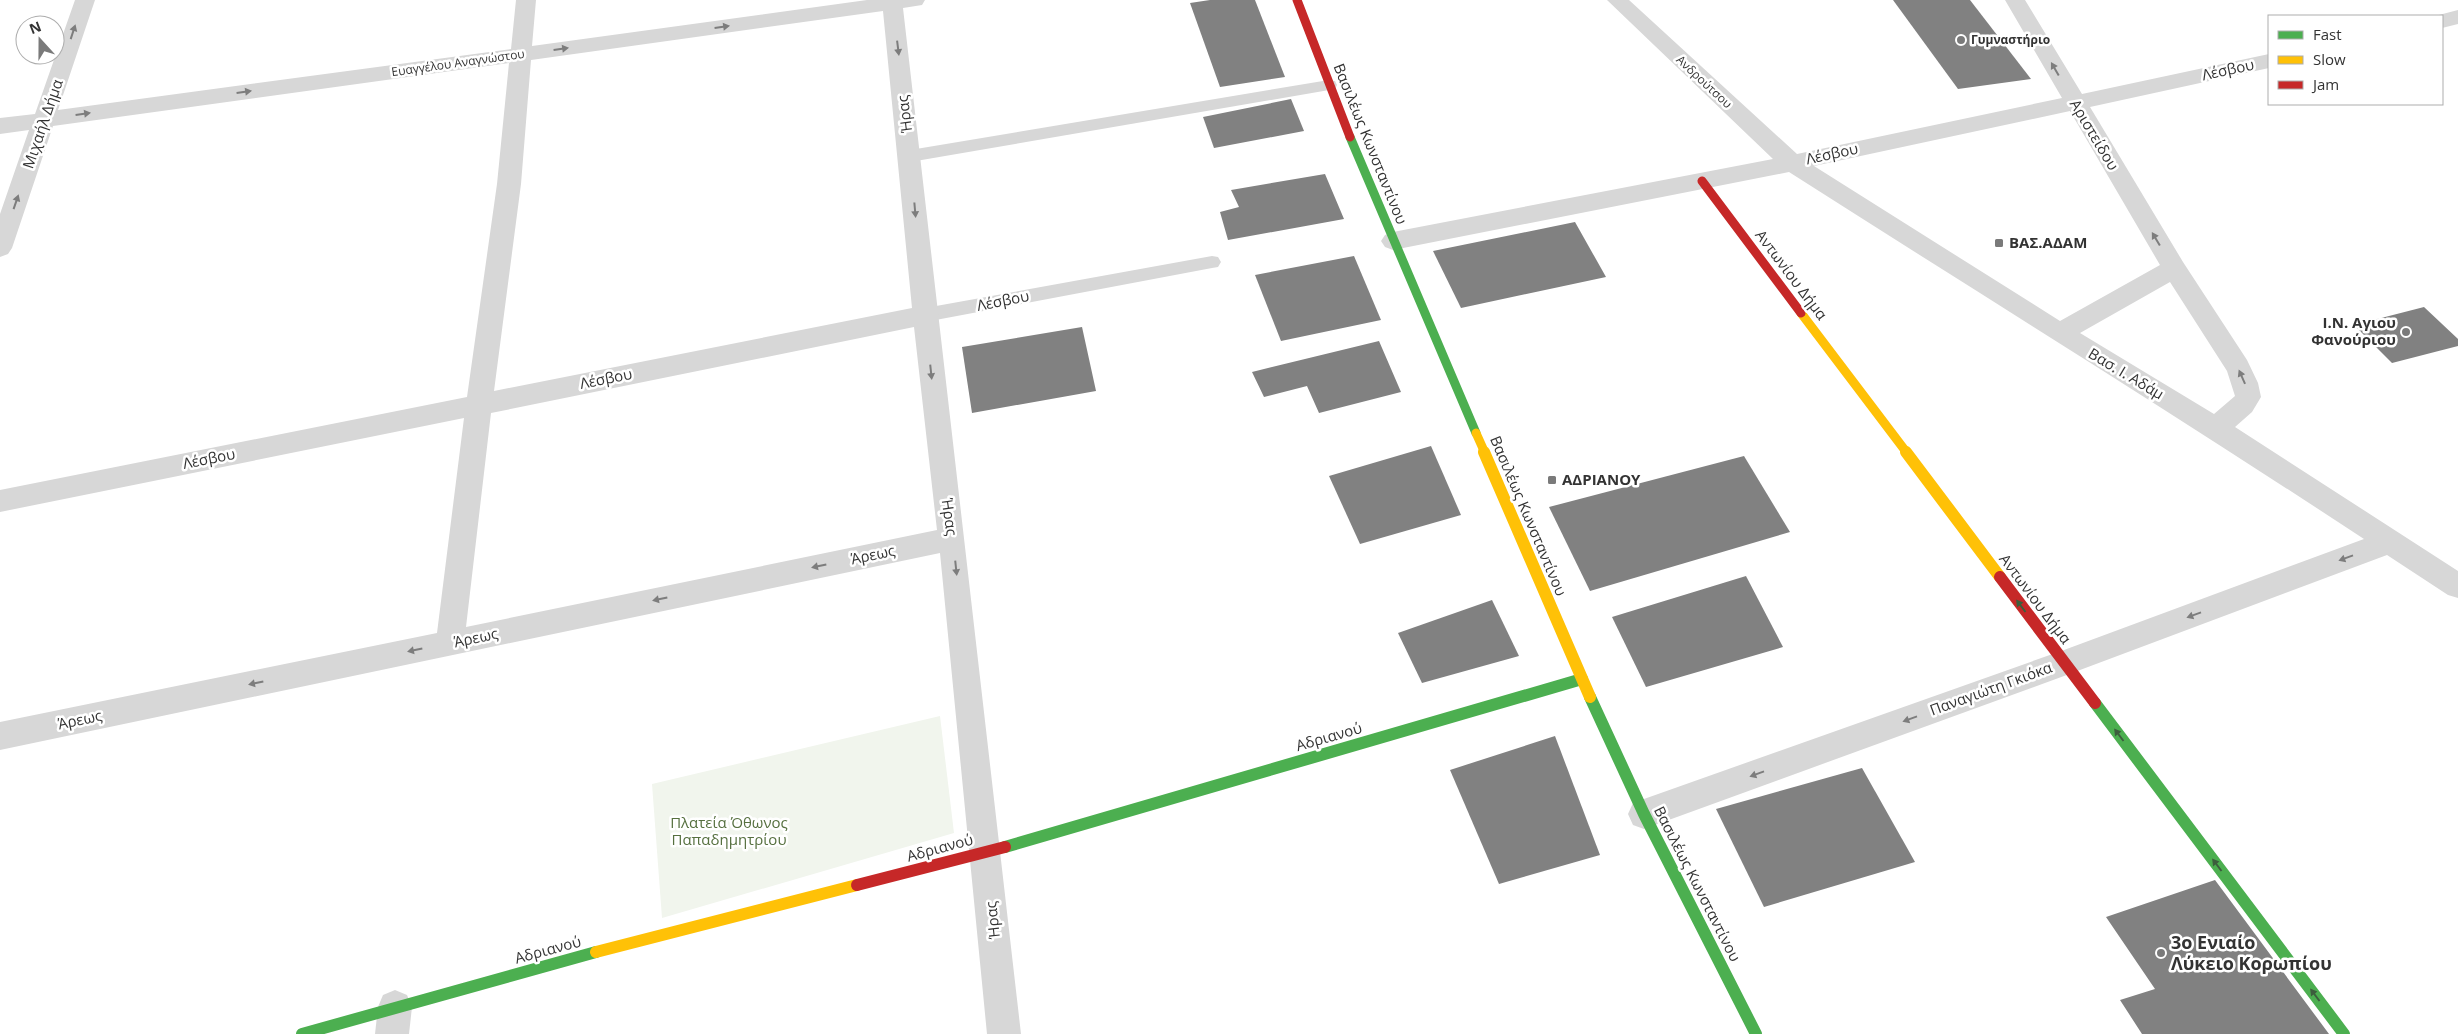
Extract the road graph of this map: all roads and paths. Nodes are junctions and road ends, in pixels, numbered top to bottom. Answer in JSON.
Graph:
{"nodes":[{"id":1,"x":85,"y":0,"type":"edge"},
{"id":2,"x":526,"y":0,"type":"edge"},
{"id":3,"x":1297,"y":0,"type":"edge"},
{"id":4,"x":1617,"y":0,"type":"edge"},
{"id":5,"x":2015,"y":0,"type":"edge"},
{"id":6,"x":900,"y":1,"type":"edge"},
{"id":7,"x":2458,"y":17,"type":"edge"},
{"id":8,"x":2443,"y":21,"type":"edge"},
{"id":9,"x":521,"y":55,"type":"junction"},
{"id":10,"x":2268,"y":61,"type":"edge"},
{"id":11,"x":1329,"y":85,"type":"junction"},
{"id":12,"x":2074,"y":102,"type":"junction"},
{"id":13,"x":45,"y":119,"type":"junction"},
{"id":14,"x":0,"y":126,"type":"edge"},
{"id":15,"x":910,"y":156,"type":"junction"},
{"id":16,"x":1792,"y":163,"type":"junction"},
{"id":17,"x":1702,"y":182,"type":"junction"},
{"id":18,"x":1393,"y":241,"type":"junction"},
{"id":19,"x":0,"y":248,"type":"edge"},
{"id":20,"x":1212,"y":262,"type":"dead end"},
{"id":21,"x":2174,"y":268,"type":"junction"},
{"id":22,"x":925,"y":315,"type":"junction"},
{"id":23,"x":2060,"y":333,"type":"junction"},
{"id":24,"x":479,"y":405,"type":"junction"},
{"id":25,"x":2216,"y":428,"type":"junction"},
{"id":26,"x":0,"y":501,"type":"edge"},
{"id":27,"x":952,"y":539,"type":"junction"},
{"id":28,"x":2392,"y":542,"type":"junction"},
{"id":29,"x":2458,"y":586,"type":"edge"},
{"id":30,"x":450,"y":643,"type":"junction"},
{"id":31,"x":2064,"y":663,"type":"junction"},
{"id":32,"x":1582,"y":679,"type":"junction"},
{"id":33,"x":0,"y":736,"type":"edge"},
{"id":34,"x":1644,"y":814,"type":"junction"},
{"id":35,"x":986,"y":852,"type":"junction"},
{"id":36,"x":393,"y":1021,"type":"edge"},
{"id":37,"x":302,"y":1034,"type":"edge"},
{"id":38,"x":1004,"y":1034,"type":"edge"},
{"id":39,"x":1756,"y":1034,"type":"edge"},
{"id":40,"x":2344,"y":1034,"type":"edge"}],
"edges":[{"from":13,"to":1,"type":"street","name":"Μιχαήλ Δήμα","one_way":true},
{"from":2,"to":9,"type":"street"},
{"from":3,"to":11,"type":"street","name":"Βασιλέως Κωνσταντίνου"},
{"from":4,"to":16,"type":"street","name":"Ανδρούτσου"},
{"from":12,"to":5,"type":"street","name":"Αριστείδου","one_way":true},
{"from":9,"to":6,"type":"street","name":"Ευαγγέλου Αναγνώστου","one_way":true},
{"from":6,"to":15,"type":"street","name":"Ήρας","one_way":true},
{"from":7,"to":8,"type":"street"},
{"from":13,"to":9,"type":"street","name":"Ευαγγέλου Αναγνώστου","one_way":true},
{"from":9,"to":24,"type":"street"},
{"from":10,"to":12,"type":"street","name":"Λέσβου"},
{"from":11,"to":15,"type":"lane"},
{"from":11,"to":18,"type":"street","name":"Βασιλέως Κωνσταντίνου"},
{"from":12,"to":16,"type":"street","name":"Λέσβου"},
{"from":21,"to":12,"type":"street","name":"Αριστείδου","one_way":true},
{"from":13,"to":14,"type":"street","name":"Ευαγγέλου Αναγνώστου"},
{"from":19,"to":13,"type":"street","name":"Μιχαήλ Δήμα","one_way":true},
{"from":15,"to":22,"type":"street","name":"Ήρας","one_way":true},
{"from":16,"to":17,"type":"street","name":"Λέσβου"},
{"from":16,"to":23,"type":"street","name":"Βασ. Ι. Αδάμ"},
{"from":17,"to":18,"type":"street","name":"Λέσβου"},
{"from":31,"to":17,"type":"street","name":"Αντωνίου Δήμα","one_way":true},
{"from":18,"to":32,"type":"street","name":"Βασιλέως Κωνσταντίνου"},
{"from":20,"to":22,"type":"lane","name":"Λέσβου"},
{"from":21,"to":23,"type":"street"},
{"from":25,"to":21,"type":"street","name":"Αριστείδου","one_way":true},
{"from":22,"to":24,"type":"street","name":"Λέσβου"},
{"from":22,"to":27,"type":"street","name":"Ήρας","one_way":true},
{"from":23,"to":25,"type":"street","name":"Βασ. Ι. Αδάμ"},
{"from":24,"to":26,"type":"street","name":"Λέσβου"},
{"from":24,"to":30,"type":"street"},
{"from":25,"to":28,"type":"street","name":"Βασ. Ι. Αδάμ"},
{"from":27,"to":30,"type":"street","name":"Άρεως","one_way":true},
{"from":27,"to":35,"type":"street","name":"Ήρας","one_way":true},
{"from":28,"to":29,"type":"street","name":"Βασ. Ι. Αδάμ"},
{"from":28,"to":31,"type":"street","name":"Παναγιώτη Γκιόκα","one_way":true},
{"from":30,"to":33,"type":"street","name":"Άρεως","one_way":true},
{"from":31,"to":34,"type":"street","name":"Παναγιώτη Γκιόκα","one_way":true},
{"from":40,"to":31,"type":"street","name":"Αντωνίου Δήμα","one_way":true},
{"from":32,"to":34,"type":"street","name":"Βασιλέως Κωνσταντίνου"},
{"from":32,"to":35,"type":"street","name":"Αδριανού"},
{"from":34,"to":39,"type":"street","name":"Βασιλέως Κωνσταντίνου"},
{"from":35,"to":36,"type":"street","name":"Αδριανού"},
{"from":35,"to":38,"type":"street","name":"Ήρας"},
{"from":36,"to":37,"type":"street","name":"Αδριανού"}]}
